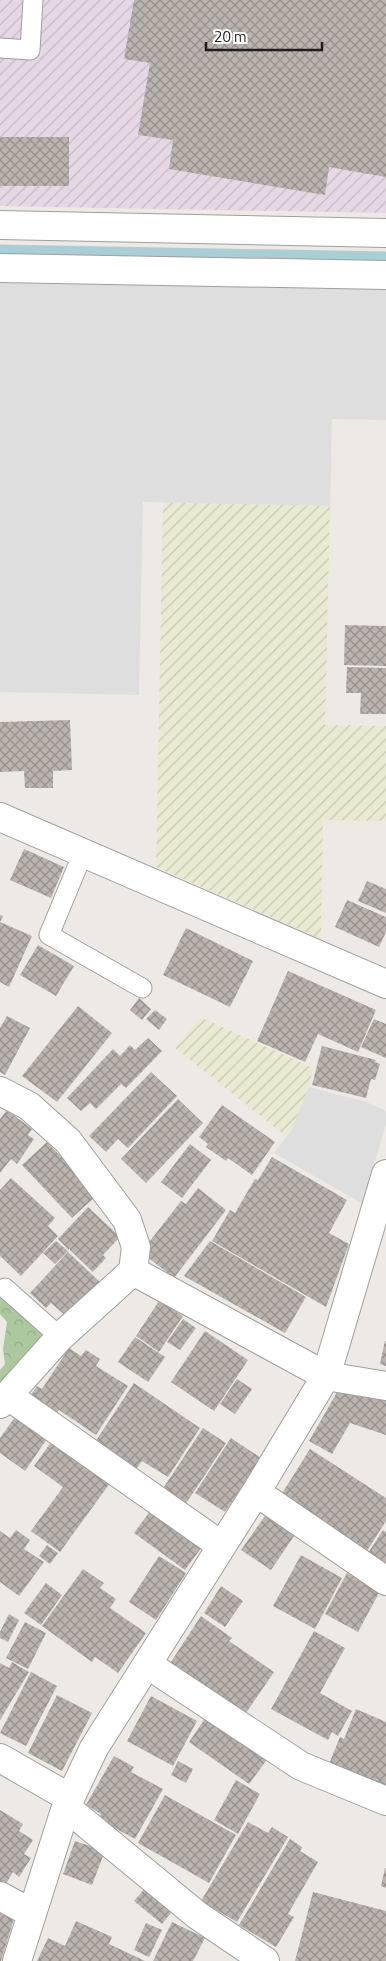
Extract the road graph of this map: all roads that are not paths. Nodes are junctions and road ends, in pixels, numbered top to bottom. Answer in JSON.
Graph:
{"nodes":[{"id":1,"x":33,"y":0,"type":"edge"},
{"id":2,"x":0,"y":48,"type":"edge"},
{"id":3,"x":0,"y":225,"type":"edge"},
{"id":4,"x":386,"y":233,"type":"edge"},
{"id":5,"x":0,"y":268,"type":"edge"},
{"id":6,"x":386,"y":275,"type":"edge"},
{"id":7,"x":0,"y":817,"type":"edge"},
{"id":8,"x":83,"y":853,"type":"junction"},
{"id":9,"x":386,"y":984,"type":"edge"},
{"id":10,"x":142,"y":988,"type":"dead end"},
{"id":11,"x":0,"y":1091,"type":"edge"},
{"id":12,"x":386,"y":1174,"type":"edge"},
{"id":13,"x":133,"y":1271,"type":"junction"},
{"id":14,"x":5,"y":1288,"type":"dead end"},
{"id":15,"x":60,"y":1337,"type":"junction"},
{"id":16,"x":326,"y":1376,"type":"junction"},
{"id":17,"x":386,"y":1386,"type":"edge"},
{"id":18,"x":3,"y":1399,"type":"edge"},
{"id":19,"x":256,"y":1492,"type":"junction"},
{"id":20,"x":222,"y":1546,"type":"junction"},
{"id":21,"x":386,"y":1581,"type":"edge"},
{"id":22,"x":147,"y":1664,"type":"junction"},
{"id":23,"x":0,"y":1758,"type":"edge"},
{"id":24,"x":386,"y":1800,"type":"edge"},
{"id":25,"x":68,"y":1803,"type":"junction"},
{"id":26,"x":0,"y":1896,"type":"edge"},
{"id":27,"x":31,"y":1913,"type":"junction"},
{"id":28,"x":17,"y":1961,"type":"edge"},
{"id":29,"x":265,"y":1961,"type":"edge"}],
"edges":[{"from":1,"to":2,"type":"lane"},
{"from":3,"to":4,"type":"street"},
{"from":5,"to":6,"type":"street"},
{"from":7,"to":8,"type":"street"},
{"from":8,"to":9,"type":"street"},
{"from":8,"to":10,"type":"lane"},
{"from":11,"to":13,"type":"street"},
{"from":12,"to":16,"type":"street"},
{"from":13,"to":15,"type":"street"},
{"from":13,"to":16,"type":"street"},
{"from":14,"to":15,"type":"lane"},
{"from":15,"to":18,"type":"street"},
{"from":16,"to":17,"type":"street"},
{"from":16,"to":19,"type":"street"},
{"from":18,"to":20,"type":"street"},
{"from":19,"to":20,"type":"street"},
{"from":19,"to":21,"type":"street"},
{"from":20,"to":22,"type":"street"},
{"from":22,"to":24,"type":"street"},
{"from":22,"to":25,"type":"street"},
{"from":23,"to":25,"type":"street"},
{"from":25,"to":27,"type":"street"},
{"from":25,"to":29,"type":"street"},
{"from":26,"to":27,"type":"street"},
{"from":27,"to":28,"type":"street"}]}
